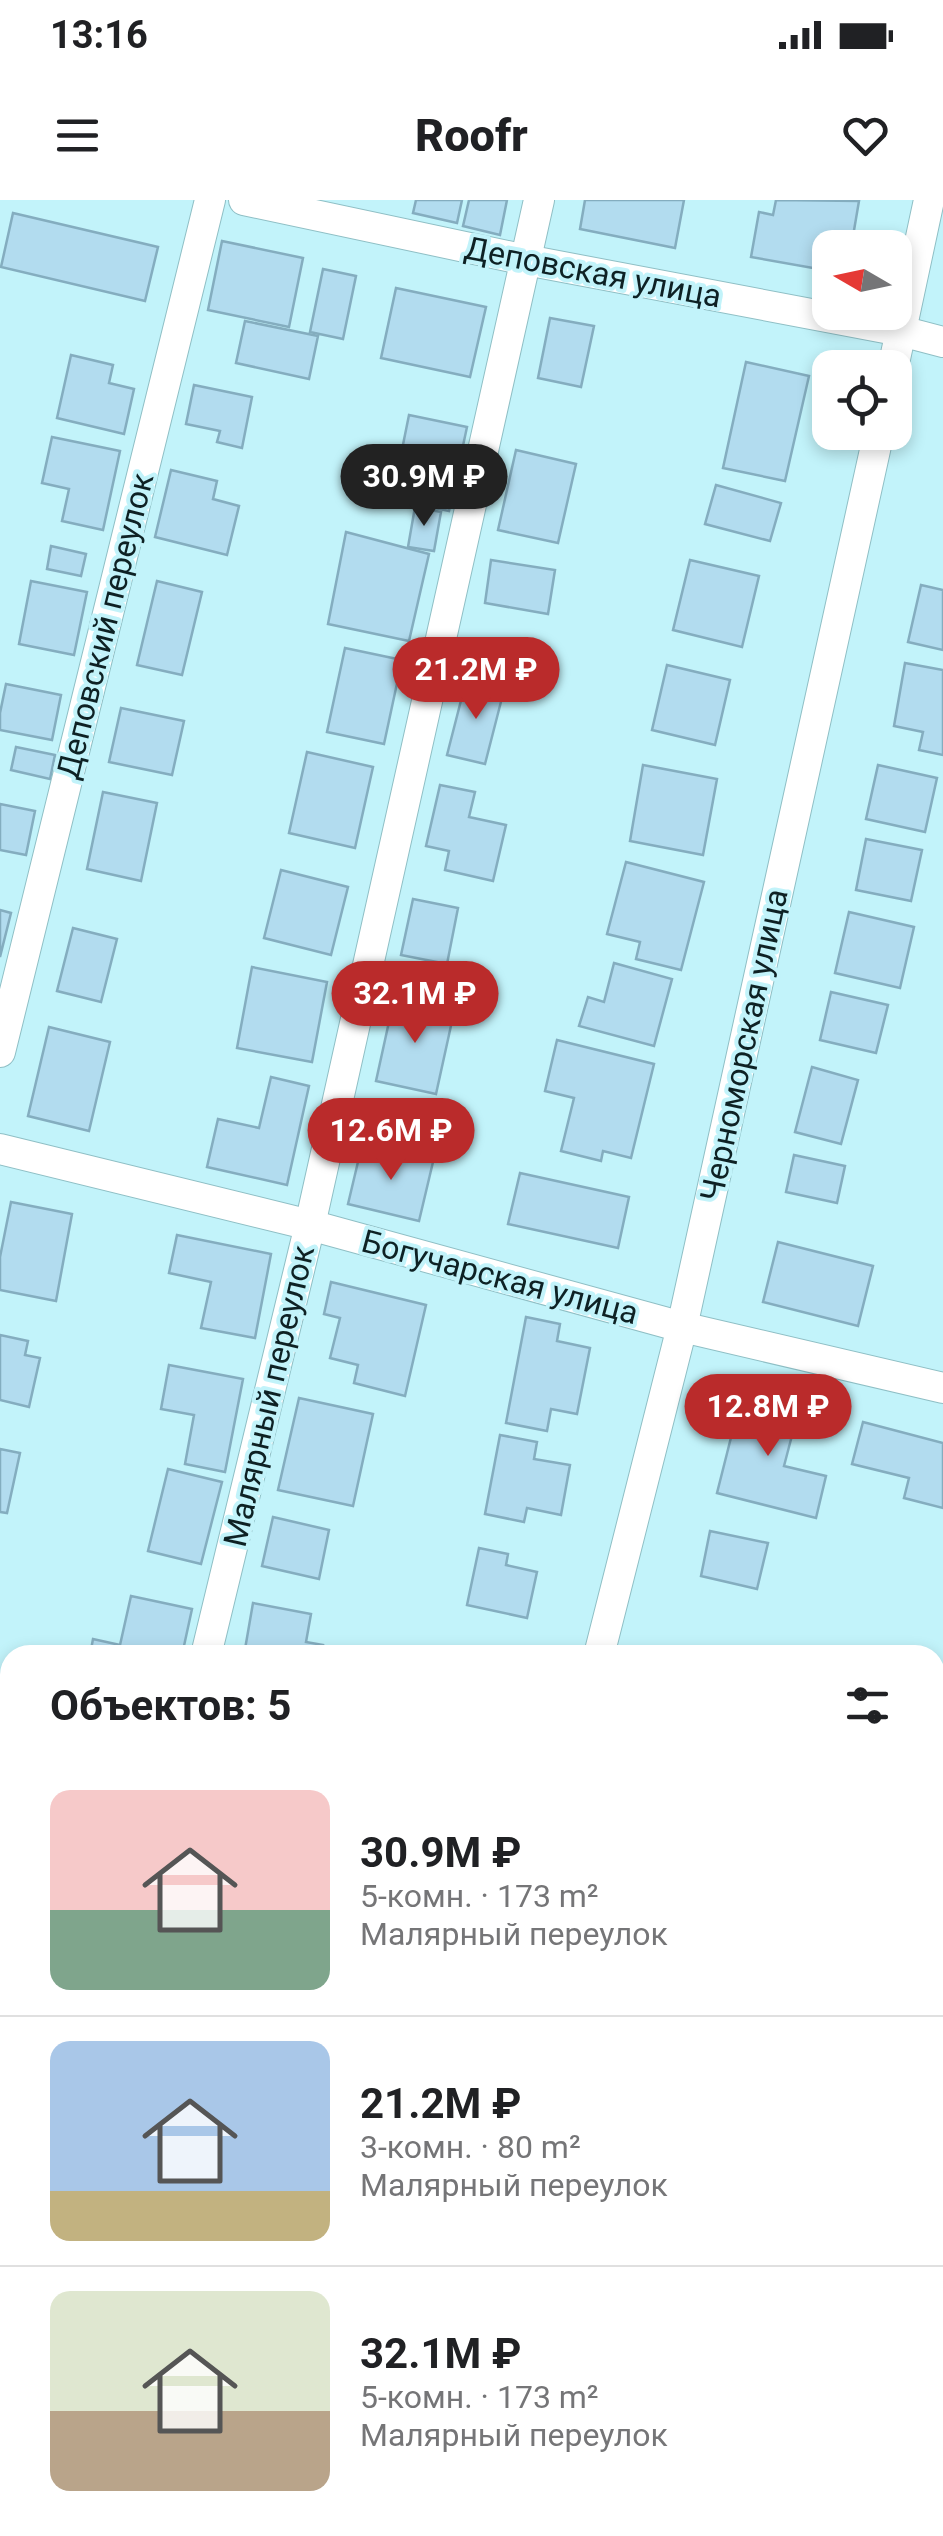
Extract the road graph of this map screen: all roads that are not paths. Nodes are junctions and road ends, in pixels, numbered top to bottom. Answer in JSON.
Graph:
{"nodes":[{"id":1,"x":210,"y":200,"type":"edge"},
{"id":2,"x":244,"y":200,"type":"edge"},
{"id":3,"x":539,"y":200,"type":"edge"},
{"id":4,"x":929,"y":200,"type":"edge"},
{"id":5,"x":526,"y":260,"type":"junction"},
{"id":6,"x":901,"y":332,"type":"junction"},
{"id":7,"x":943,"y":342,"type":"edge"},
{"id":8,"x":897,"y":350,"type":"edge"},
{"id":9,"x":875,"y":450,"type":"edge"},
{"id":10,"x":0,"y":1052,"type":"edge"},
{"id":11,"x":0,"y":1149,"type":"edge"},
{"id":12,"x":310,"y":1225,"type":"junction"},
{"id":13,"x":682,"y":1327,"type":"junction"},
{"id":14,"x":943,"y":1388,"type":"edge"},
{"id":15,"x":208,"y":1645,"type":"edge"},
{"id":16,"x":602,"y":1645,"type":"edge"}],
"edges":[{"from":1,"to":10,"type":"street","name":"Деповский переулок"},
{"from":2,"to":5,"type":"street","name":"Деповская улица"},
{"from":3,"to":5,"type":"street","name":"Малярный переулок"},
{"from":4,"to":6,"type":"street"},
{"from":5,"to":6,"type":"street","name":"Деповская улица"},
{"from":5,"to":12,"type":"street","name":"Малярный переулок"},
{"from":6,"to":7,"type":"street","name":"Деповская улица"},
{"from":6,"to":8,"type":"street"},
{"from":9,"to":13,"type":"street","name":"Черноморская улица"},
{"from":11,"to":12,"type":"street","name":"Богучарская улица"},
{"from":12,"to":13,"type":"street","name":"Богучарская улица"},
{"from":12,"to":15,"type":"street","name":"Малярный переулок"},
{"from":13,"to":14,"type":"street","name":"Богучарская улица"},
{"from":13,"to":16,"type":"street","name":"Черноморская улица"}]}
